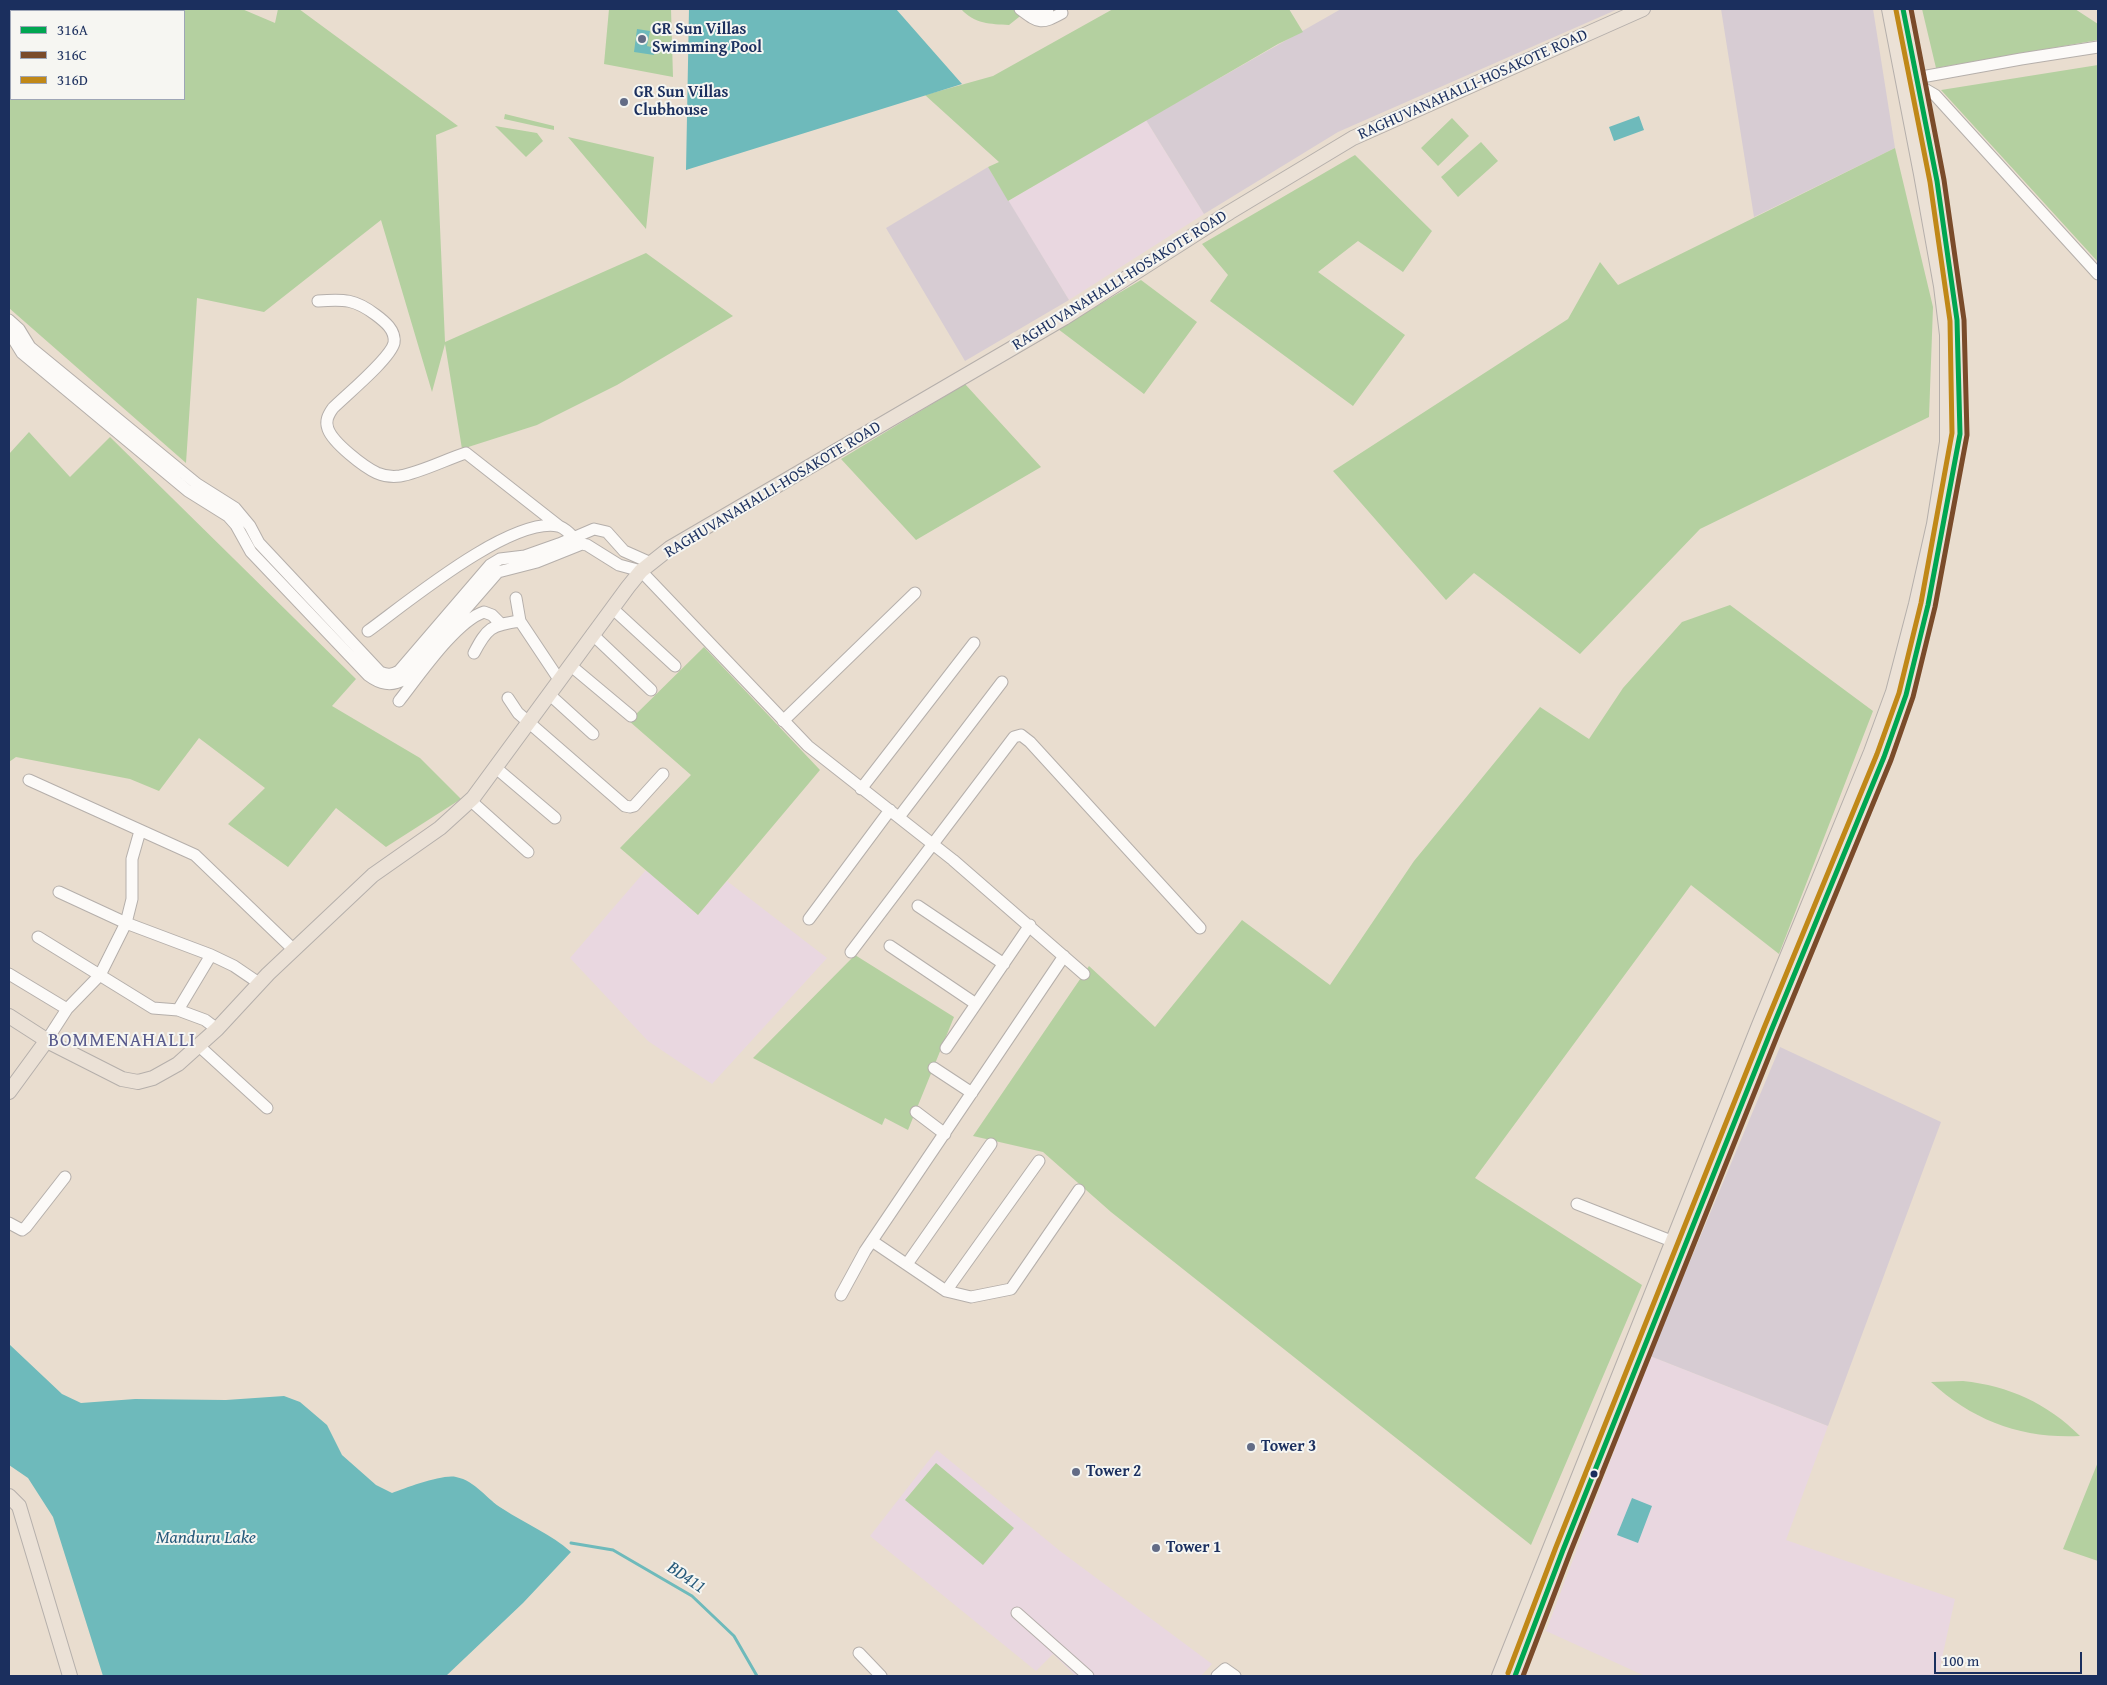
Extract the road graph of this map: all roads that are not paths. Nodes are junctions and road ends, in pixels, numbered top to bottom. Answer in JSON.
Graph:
{"nodes":[{"id":1,"x":1020,"y":9,"type":"edge"},
{"id":2,"x":1033,"y":9,"type":"edge"},
{"id":3,"x":1048,"y":9,"type":"edge"},
{"id":4,"x":1643,"y":9,"type":"edge"},
{"id":5,"x":1888,"y":9,"type":"edge"},
{"id":6,"x":1903,"y":9,"type":"edge"},
{"id":7,"x":1062,"y":13,"type":"dead end"},
{"id":8,"x":2098,"y":47,"type":"edge"},
{"id":9,"x":1913,"y":84,"type":"junction"},
{"id":10,"x":2098,"y":274,"type":"edge"},
{"id":11,"x":318,"y":301,"type":"dead end"},
{"id":12,"x":9,"y":320,"type":"edge"},
{"id":13,"x":9,"y":332,"type":"edge"},
{"id":14,"x":100,"y":412,"type":"junction"},
{"id":15,"x":559,"y":526,"type":"junction"},
{"id":16,"x":577,"y":541,"type":"junction"},
{"id":17,"x":646,"y":567,"type":"junction"},
{"id":18,"x":915,"y":593,"type":"dead end"},
{"id":19,"x":516,"y":598,"type":"dead end"},
{"id":20,"x":612,"y":608,"type":"junction"},
{"id":21,"x":520,"y":621,"type":"junction"},
{"id":22,"x":501,"y":624,"type":"junction"},
{"id":23,"x":368,"y":631,"type":"dead end"},
{"id":24,"x":592,"y":634,"type":"junction"},
{"id":25,"x":974,"y":644,"type":"dead end"},
{"id":26,"x":474,"y":653,"type":"dead end"},
{"id":27,"x":570,"y":665,"type":"junction"},
{"id":28,"x":675,"y":666,"type":"dead end"},
{"id":29,"x":560,"y":681,"type":"junction"},
{"id":30,"x":1002,"y":682,"type":"dead end"},
{"id":31,"x":651,"y":690,"type":"dead end"},
{"id":32,"x":550,"y":695,"type":"junction"},
{"id":33,"x":508,"y":698,"type":"dead end"},
{"id":34,"x":399,"y":701,"type":"dead end"},
{"id":35,"x":631,"y":716,"type":"dead end"},
{"id":36,"x":783,"y":721,"type":"junction"},
{"id":37,"x":530,"y":723,"type":"junction"},
{"id":38,"x":594,"y":734,"type":"dead end"},
{"id":39,"x":496,"y":768,"type":"junction"},
{"id":40,"x":663,"y":774,"type":"dead end"},
{"id":41,"x":29,"y":780,"type":"dead end"},
{"id":42,"x":861,"y":789,"type":"junction"},
{"id":43,"x":470,"y":800,"type":"junction"},
{"id":44,"x":895,"y":814,"type":"junction"},
{"id":45,"x":555,"y":818,"type":"dead end"},
{"id":46,"x":140,"y":831,"type":"junction"},
{"id":47,"x":932,"y":844,"type":"junction"},
{"id":48,"x":528,"y":852,"type":"dead end"},
{"id":49,"x":59,"y":892,"type":"dead end"},
{"id":50,"x":918,"y":906,"type":"dead end"},
{"id":51,"x":809,"y":919,"type":"dead end"},
{"id":52,"x":126,"y":923,"type":"junction"},
{"id":53,"x":1030,"y":925,"type":"junction"},
{"id":54,"x":1200,"y":928,"type":"dead end"},
{"id":55,"x":38,"y":937,"type":"dead end"},
{"id":56,"x":890,"y":946,"type":"dead end"},
{"id":57,"x":294,"y":950,"type":"junction"},
{"id":58,"x":851,"y":952,"type":"dead end"},
{"id":59,"x":211,"y":955,"type":"junction"},
{"id":60,"x":1064,"y":956,"type":"junction"},
{"id":61,"x":1004,"y":964,"type":"junction"},
{"id":62,"x":9,"y":974,"type":"edge"},
{"id":63,"x":1084,"y":974,"type":"dead end"},
{"id":64,"x":100,"y":976,"type":"junction"},
{"id":65,"x":259,"y":984,"type":"junction"},
{"id":66,"x":976,"y":1004,"type":"junction"},
{"id":67,"x":67,"y":1009,"type":"junction"},
{"id":68,"x":178,"y":1010,"type":"junction"},
{"id":69,"x":9,"y":1016,"type":"edge"},
{"id":70,"x":216,"y":1028,"type":"junction"},
{"id":71,"x":47,"y":1040,"type":"junction"},
{"id":72,"x":199,"y":1046,"type":"junction"},
{"id":73,"x":946,"y":1048,"type":"dead end"},
{"id":74,"x":934,"y":1068,"type":"dead end"},
{"id":75,"x":9,"y":1092,"type":"edge"},
{"id":76,"x":972,"y":1094,"type":"junction"},
{"id":77,"x":267,"y":1108,"type":"dead end"},
{"id":78,"x":916,"y":1112,"type":"dead end"},
{"id":79,"x":945,"y":1134,"type":"junction"},
{"id":80,"x":991,"y":1144,"type":"dead end"},
{"id":81,"x":1040,"y":1161,"type":"dead end"},
{"id":82,"x":66,"y":1177,"type":"dead end"},
{"id":83,"x":1079,"y":1190,"type":"dead end"},
{"id":84,"x":1577,"y":1204,"type":"dead end"},
{"id":85,"x":9,"y":1223,"type":"edge"},
{"id":86,"x":872,"y":1241,"type":"junction"},
{"id":87,"x":1674,"y":1242,"type":"junction"},
{"id":88,"x":907,"y":1264,"type":"junction"},
{"id":89,"x":1665,"y":1281,"type":"junction"},
{"id":90,"x":946,"y":1291,"type":"junction"},
{"id":91,"x":841,"y":1295,"type":"dead end"},
{"id":92,"x":9,"y":1496,"type":"edge"},
{"id":93,"x":1017,"y":1613,"type":"dead end"},
{"id":94,"x":858,"y":1653,"type":"dead end"},
{"id":95,"x":70,"y":1676,"type":"edge"},
{"id":96,"x":881,"y":1676,"type":"edge"},
{"id":97,"x":1088,"y":1676,"type":"edge"},
{"id":98,"x":1217,"y":1676,"type":"edge"},
{"id":99,"x":1235,"y":1676,"type":"edge"},
{"id":100,"x":1499,"y":1676,"type":"edge"},
{"id":101,"x":1515,"y":1676,"type":"edge"}],
"edges":[{"from":1,"to":7,"type":"street"},
{"from":2,"to":3,"type":"street"},
{"from":4,"to":17,"type":"main road","name":"RAGHUVANAHALLI-HOSAKOTE ROAD"},
{"from":5,"to":9,"type":"main road"},
{"from":6,"to":9,"type":"main road"},
{"from":8,"to":9,"type":"street"},
{"from":9,"to":10,"type":"street"},
{"from":9,"to":87,"type":"main road"},
{"from":9,"to":89,"type":"main road"},
{"from":11,"to":15,"type":"street"},
{"from":12,"to":14,"type":"street"},
{"from":13,"to":14,"type":"street"},
{"from":14,"to":16,"type":"street"},
{"from":15,"to":16,"type":"street"},
{"from":15,"to":23,"type":"street"},
{"from":16,"to":17,"type":"street"},
{"from":16,"to":17,"type":"street"},
{"from":17,"to":20,"type":"main road","name":"RAGHUVANAHALLI-HOSAKOTE ROAD"},
{"from":17,"to":36,"type":"street"},
{"from":18,"to":36,"type":"street"},
{"from":19,"to":21,"type":"street"},
{"from":20,"to":24,"type":"main road","name":"RAGHUVANAHALLI-HOSAKOTE ROAD"},
{"from":20,"to":28,"type":"street"},
{"from":21,"to":22,"type":"street"},
{"from":21,"to":29,"type":"street"},
{"from":22,"to":26,"type":"street"},
{"from":22,"to":34,"type":"street"},
{"from":24,"to":27,"type":"main road","name":"RAGHUVANAHALLI-HOSAKOTE ROAD"},
{"from":24,"to":31,"type":"street"},
{"from":25,"to":42,"type":"street"},
{"from":27,"to":29,"type":"main road","name":"RAGHUVANAHALLI-HOSAKOTE ROAD"},
{"from":27,"to":35,"type":"street"},
{"from":29,"to":32,"type":"main road","name":"RAGHUVANAHALLI-HOSAKOTE ROAD"},
{"from":30,"to":44,"type":"street"},
{"from":32,"to":37,"type":"main road","name":"RAGHUVANAHALLI-HOSAKOTE ROAD"},
{"from":32,"to":38,"type":"street"},
{"from":33,"to":37,"type":"street"},
{"from":36,"to":42,"type":"street"},
{"from":37,"to":39,"type":"main road","name":"RAGHUVANAHALLI-HOSAKOTE ROAD"},
{"from":37,"to":40,"type":"street"},
{"from":39,"to":43,"type":"main road","name":"RAGHUVANAHALLI-HOSAKOTE ROAD"},
{"from":39,"to":45,"type":"street"},
{"from":41,"to":46,"type":"street"},
{"from":42,"to":44,"type":"street"},
{"from":43,"to":48,"type":"street"},
{"from":43,"to":57,"type":"main road","name":"RAGHUVANAHALLI-HOSAKOTE ROAD"},
{"from":44,"to":47,"type":"street"},
{"from":44,"to":51,"type":"street"},
{"from":46,"to":52,"type":"street"},
{"from":46,"to":57,"type":"street"},
{"from":47,"to":53,"type":"street"},
{"from":47,"to":54,"type":"street"},
{"from":47,"to":58,"type":"street"},
{"from":49,"to":52,"type":"street"},
{"from":50,"to":61,"type":"street"},
{"from":52,"to":59,"type":"street"},
{"from":52,"to":64,"type":"street"},
{"from":53,"to":60,"type":"street"},
{"from":53,"to":61,"type":"street"},
{"from":55,"to":64,"type":"street"},
{"from":56,"to":66,"type":"street"},
{"from":57,"to":65,"type":"main road","name":"RAGHUVANAHALLI-HOSAKOTE ROAD"},
{"from":59,"to":65,"type":"street"},
{"from":59,"to":68,"type":"street"},
{"from":60,"to":63,"type":"street"},
{"from":60,"to":76,"type":"street"},
{"from":61,"to":66,"type":"street"},
{"from":62,"to":67,"type":"street"},
{"from":64,"to":67,"type":"street"},
{"from":64,"to":68,"type":"street"},
{"from":65,"to":70,"type":"main road","name":"RAGHUVANAHALLI-HOSAKOTE ROAD"},
{"from":66,"to":73,"type":"street"},
{"from":67,"to":71,"type":"street"},
{"from":68,"to":70,"type":"street"},
{"from":69,"to":71,"type":"main road","name":"RAGHUVANAHALLI-HOSAKOTE ROAD"},
{"from":70,"to":72,"type":"main road","name":"RAGHUVANAHALLI-HOSAKOTE ROAD"},
{"from":71,"to":72,"type":"main road","name":"RAGHUVANAHALLI-HOSAKOTE ROAD"},
{"from":71,"to":75,"type":"main road"},
{"from":72,"to":77,"type":"street"},
{"from":74,"to":76,"type":"street"},
{"from":76,"to":79,"type":"street"},
{"from":78,"to":79,"type":"street"},
{"from":79,"to":86,"type":"street"},
{"from":80,"to":88,"type":"street"},
{"from":81,"to":90,"type":"street"},
{"from":82,"to":85,"type":"street"},
{"from":83,"to":90,"type":"street"},
{"from":84,"to":87,"type":"street"},
{"from":86,"to":88,"type":"street"},
{"from":86,"to":91,"type":"street"},
{"from":87,"to":89,"type":"main road"},
{"from":88,"to":90,"type":"street"},
{"from":89,"to":100,"type":"main road"},
{"from":89,"to":101,"type":"main road"},
{"from":92,"to":95,"type":"main road"},
{"from":93,"to":97,"type":"street"},
{"from":94,"to":96,"type":"street"},
{"from":98,"to":99,"type":"street"}]}
